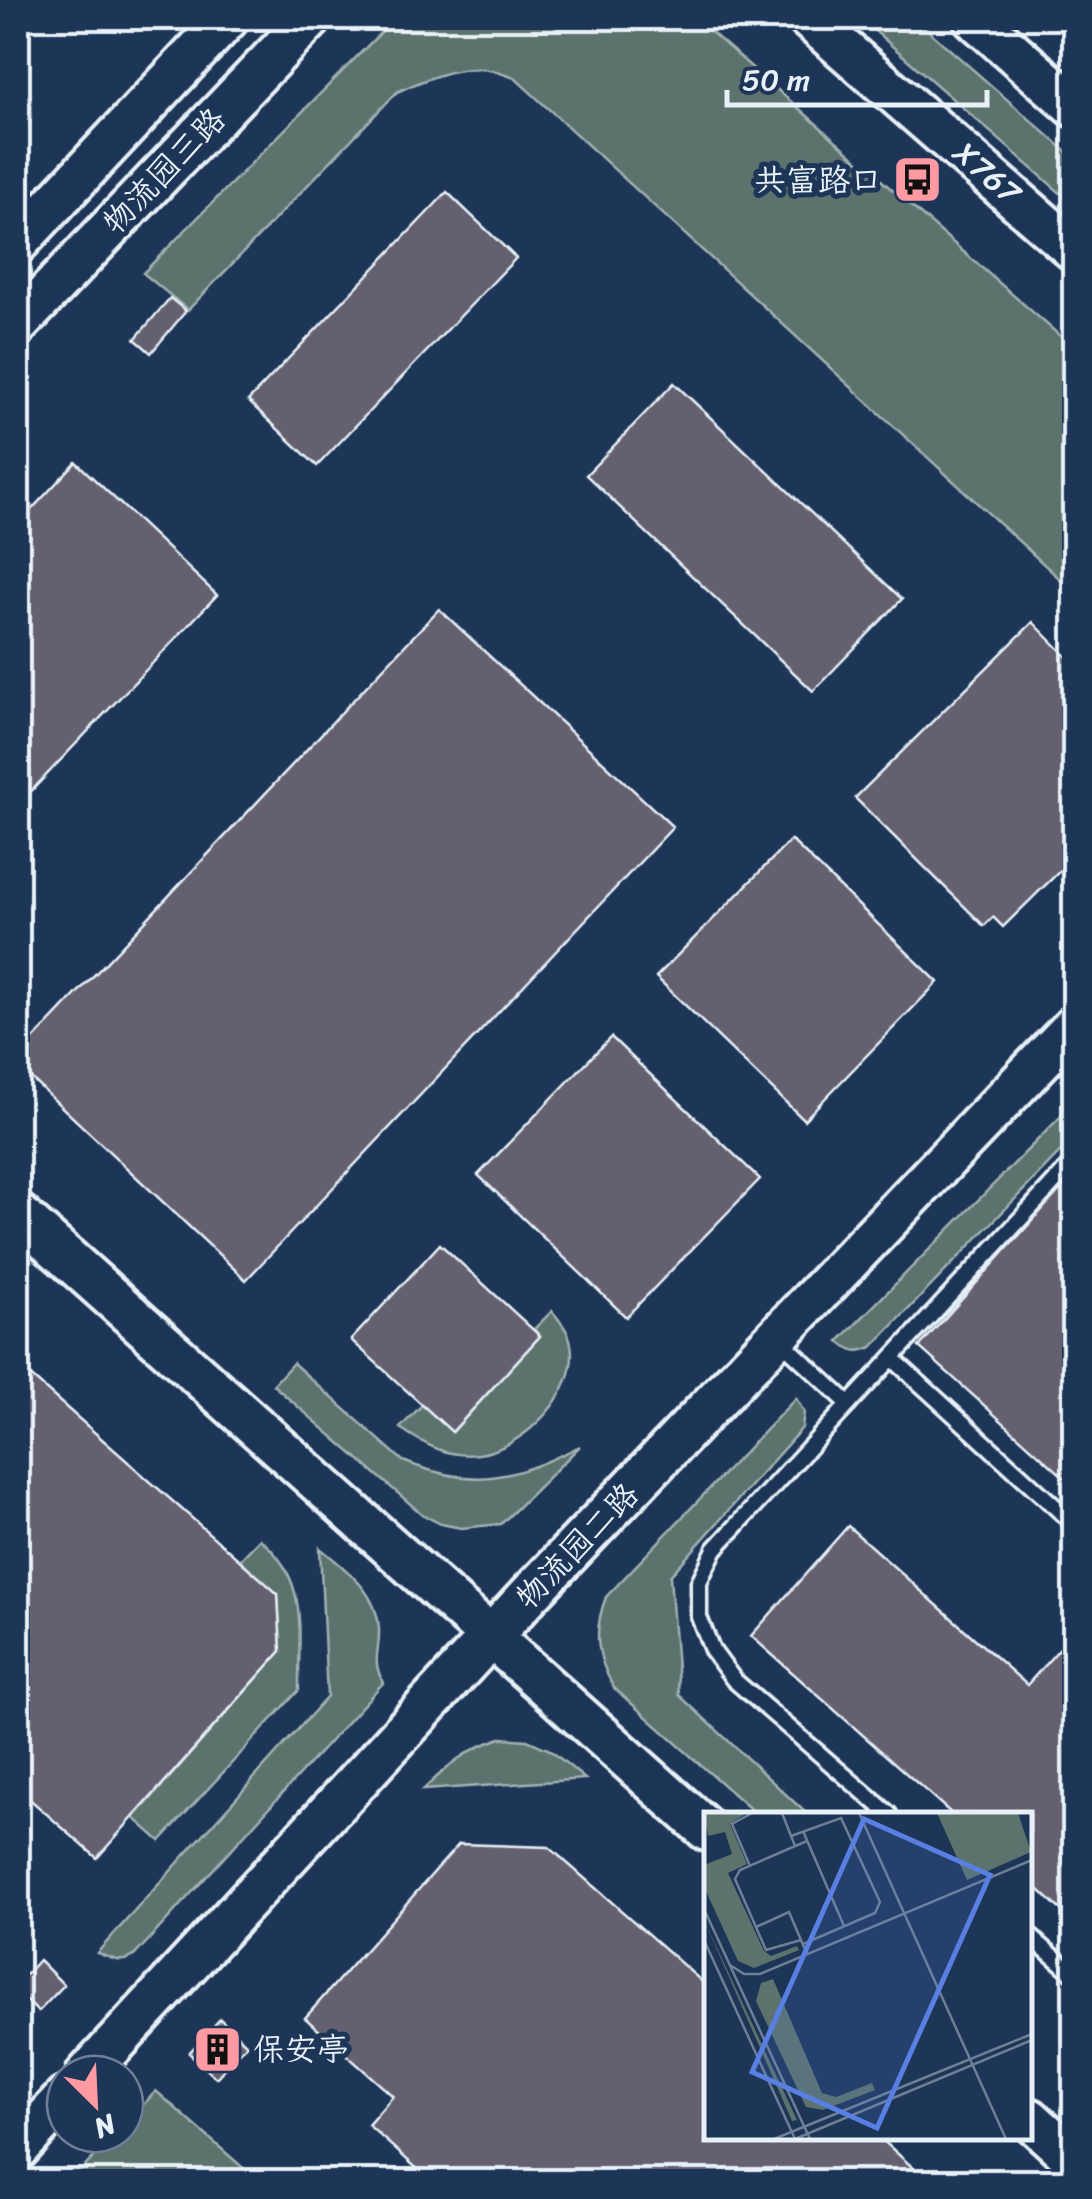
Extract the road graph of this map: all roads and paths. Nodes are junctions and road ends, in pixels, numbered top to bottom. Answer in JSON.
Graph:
{"nodes":[{"id":1,"x":228,"y":18,"type":"edge"},
{"id":2,"x":311,"y":18,"type":"edge"},
{"id":3,"x":808,"y":18,"type":"edge"},
{"id":4,"x":974,"y":18,"type":"edge"},
{"id":5,"x":1074,"y":106,"type":"edge"},
{"id":6,"x":18,"y":242,"type":"edge"},
{"id":7,"x":1074,"y":250,"type":"edge"},
{"id":8,"x":18,"y":324,"type":"edge"},
{"id":9,"x":1072,"y":1032,"type":"edge"},
{"id":10,"x":1074,"y":1161,"type":"edge"},
{"id":11,"x":18,"y":1214,"type":"edge"},
{"id":12,"x":776,"y":1337,"type":"junction"},
{"id":13,"x":892,"y":1358,"type":"junction"},
{"id":14,"x":849,"y":1404,"type":"junction"},
{"id":15,"x":1074,"y":1524,"type":"edge"},
{"id":16,"x":491,"y":1637,"type":"junction"},
{"id":17,"x":887,"y":1812,"type":"edge"},
{"id":18,"x":704,"y":1827,"type":"edge"},
{"id":19,"x":1032,"y":1938,"type":"edge"},
{"id":20,"x":1074,"y":1974,"type":"edge"},
{"id":21,"x":105,"y":2054,"type":"edge"},
{"id":22,"x":45,"y":2120,"type":"edge"},
{"id":23,"x":1032,"y":2121,"type":"edge"},
{"id":24,"x":18,"y":2149,"type":"edge"},
{"id":25,"x":1074,"y":2159,"type":"edge"}],
"edges":[{"from":1,"to":6,"type":"street","name":"物流园三路"},
{"from":2,"to":8,"type":"street","name":"物流园三路"},
{"from":3,"to":7,"type":"street","name":"X767","number":"X767"},
{"from":4,"to":5,"type":"street"},
{"from":9,"to":12,"type":"street","name":"物流园二路"},
{"from":10,"to":13,"type":"lane"},
{"from":11,"to":16,"type":"street"},
{"from":12,"to":14,"type":"lane"},
{"from":12,"to":16,"type":"street","name":"物流园二路"},
{"from":13,"to":14,"type":"lane"},
{"from":13,"to":15,"type":"lane"},
{"from":14,"to":17,"type":"lane"},
{"from":16,"to":18,"type":"street"},
{"from":16,"to":21,"type":"street","name":"物流园二路"},
{"from":19,"to":20,"type":"lane"},
{"from":22,"to":24,"type":"street"},
{"from":23,"to":25,"type":"street"}]}
